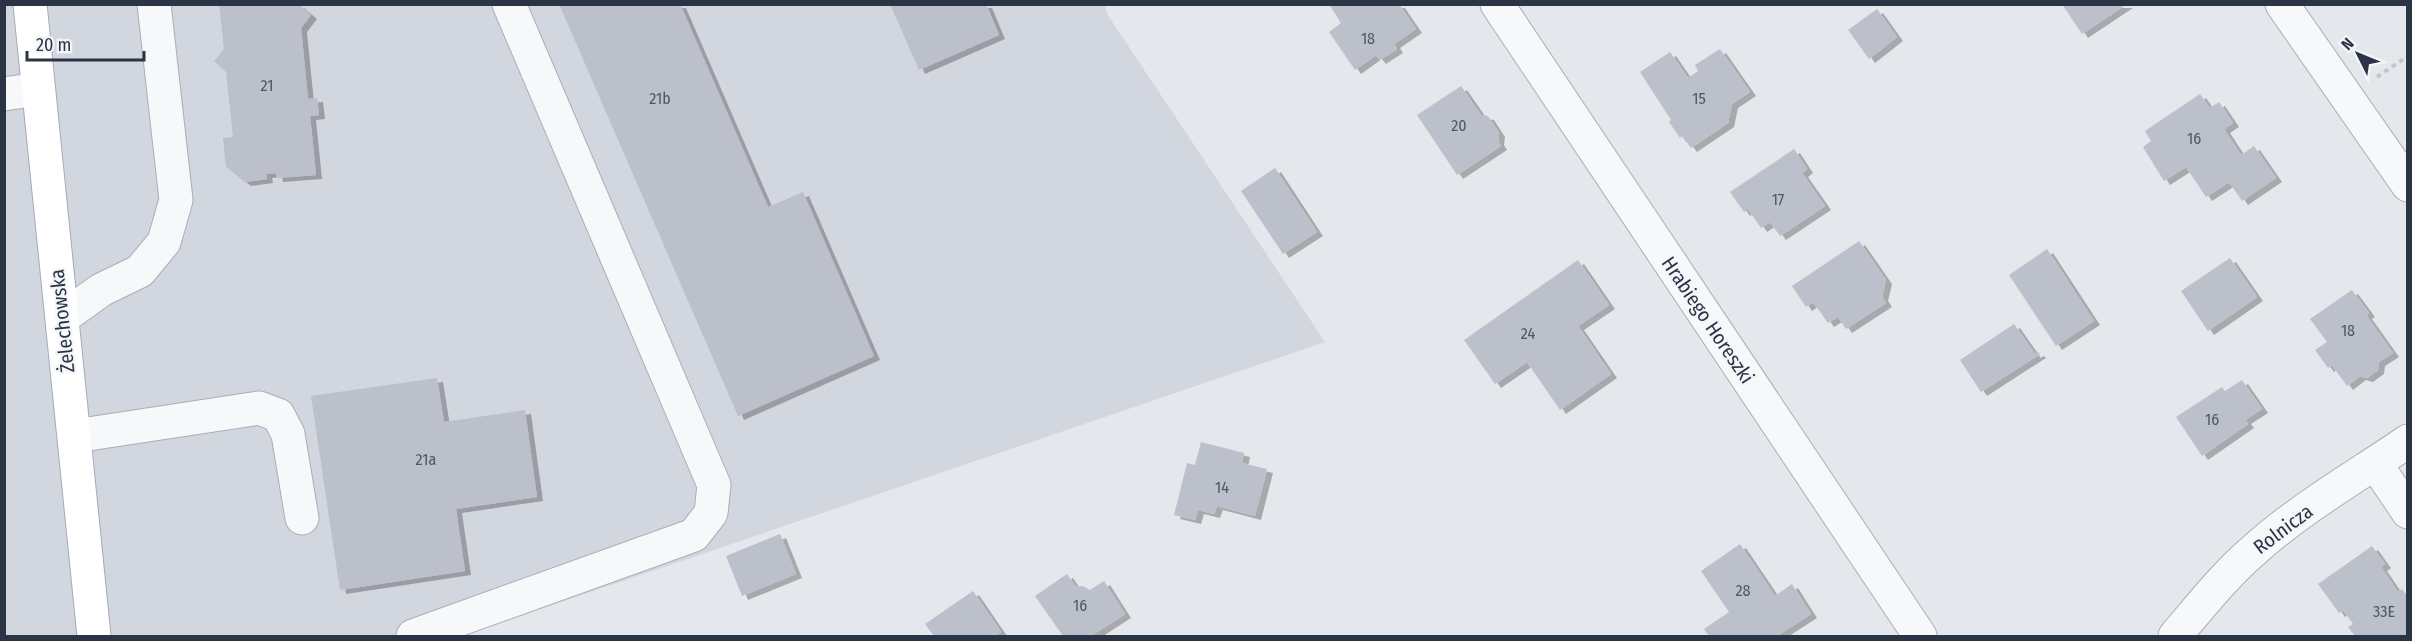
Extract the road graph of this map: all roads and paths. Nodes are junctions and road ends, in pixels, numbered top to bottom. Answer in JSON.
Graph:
{"nodes":[{"id":1,"x":30,"y":4,"type":"edge"},
{"id":2,"x":154,"y":4,"type":"edge"},
{"id":3,"x":509,"y":4,"type":"edge"},
{"id":4,"x":1497,"y":4,"type":"edge"},
{"id":5,"x":2282,"y":4,"type":"edge"},
{"id":6,"x":38,"y":89,"type":"junction"},
{"id":7,"x":4,"y":94,"type":"edge"},
{"id":8,"x":2408,"y":185,"type":"edge"},
{"id":9,"x":62,"y":318,"type":"junction"},
{"id":10,"x":75,"y":436,"type":"junction"},
{"id":11,"x":2408,"y":441,"type":"edge"},
{"id":12,"x":2375,"y":464,"type":"junction"},
{"id":13,"x":2408,"y":512,"type":"edge"},
{"id":14,"x":302,"y":518,"type":"dead end"},
{"id":15,"x":94,"y":636,"type":"edge"},
{"id":16,"x":413,"y":636,"type":"edge"},
{"id":17,"x":1920,"y":636,"type":"edge"},
{"id":18,"x":2175,"y":636,"type":"edge"}],
"edges":[{"from":1,"to":6,"type":"main road","name":"Żelechowska"},
{"from":2,"to":9,"type":"street"},
{"from":3,"to":16,"type":"street"},
{"from":4,"to":17,"type":"street","name":"Hrabiego Horeszki"},
{"from":5,"to":8,"type":"street"},
{"from":6,"to":7,"type":"street"},
{"from":6,"to":9,"type":"main road","name":"Żelechowska"},
{"from":9,"to":10,"type":"main road","name":"Żelechowska"},
{"from":10,"to":14,"type":"street"},
{"from":10,"to":15,"type":"main road","name":"Żelechowska"},
{"from":11,"to":12,"type":"street","name":"Rolnicza"},
{"from":12,"to":13,"type":"street"},
{"from":12,"to":18,"type":"street","name":"Rolnicza"}]}
